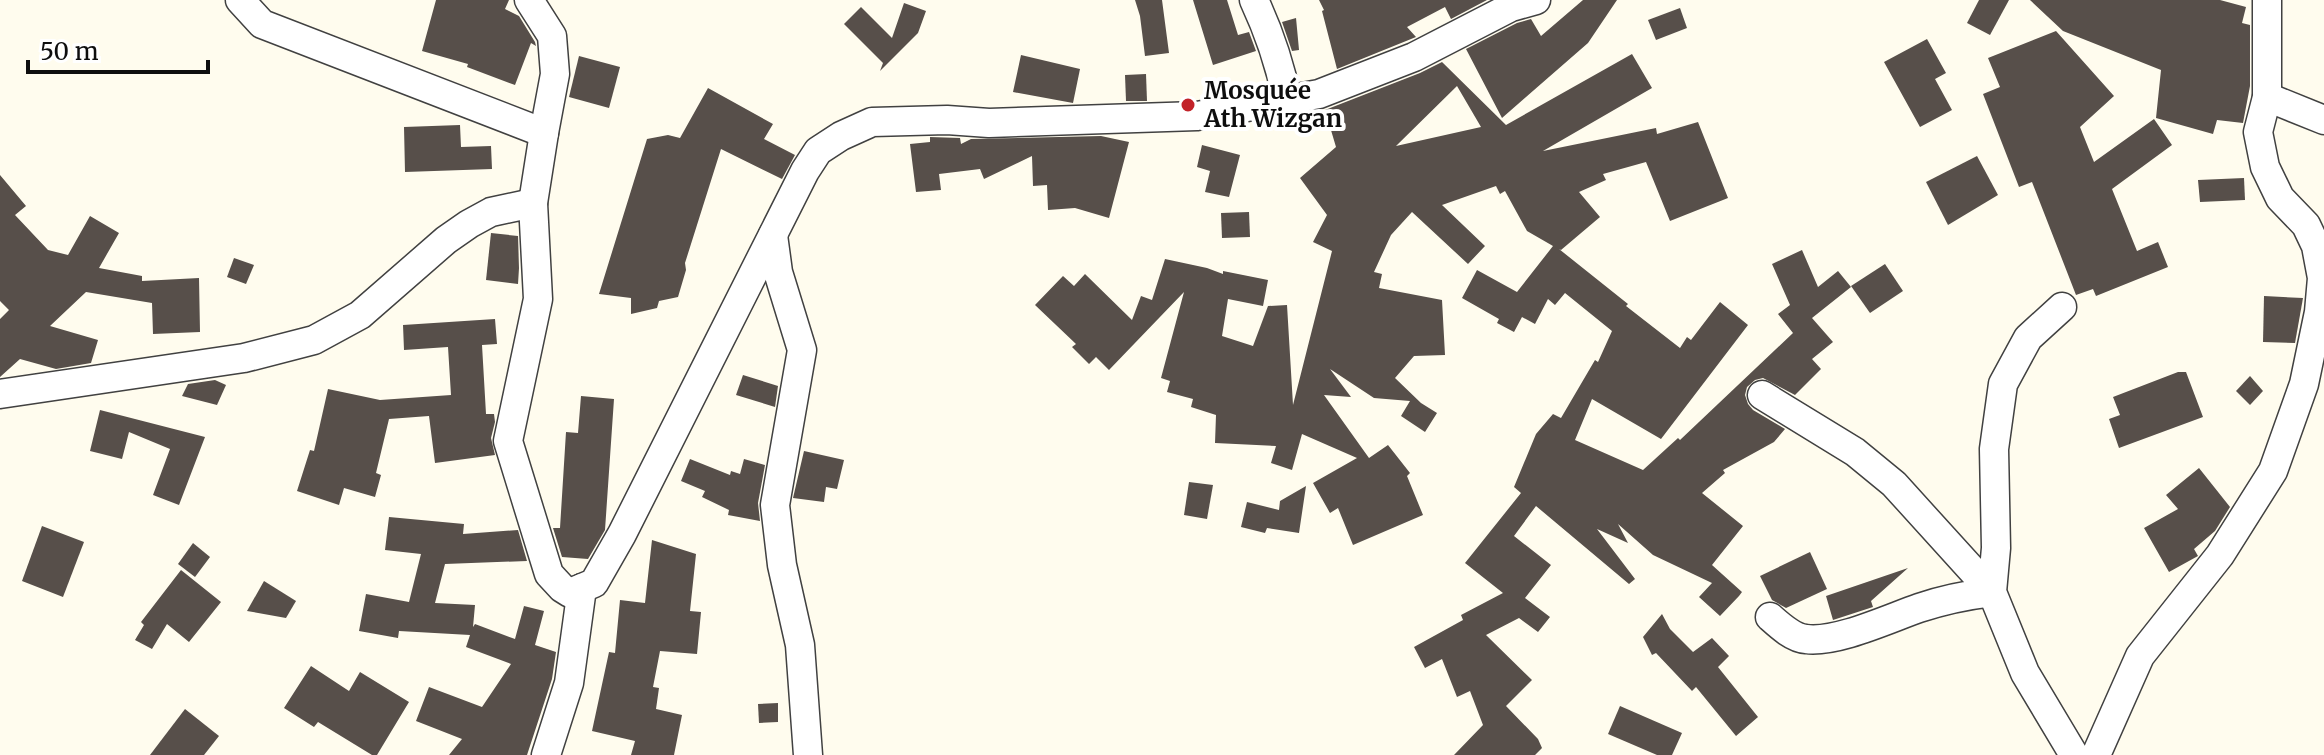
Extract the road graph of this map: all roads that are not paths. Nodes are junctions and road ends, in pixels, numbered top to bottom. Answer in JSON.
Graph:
{"nodes":[{"id":1,"x":240,"y":0,"type":"edge"},
{"id":2,"x":529,"y":0,"type":"edge"},
{"id":3,"x":1254,"y":0,"type":"edge"},
{"id":4,"x":1536,"y":0,"type":"edge"},
{"id":5,"x":2267,"y":0,"type":"edge"},
{"id":6,"x":2267,"y":97,"type":"junction"},
{"id":7,"x":1287,"y":100,"type":"junction"},
{"id":8,"x":2324,"y":120,"type":"edge"},
{"id":9,"x":544,"y":133,"type":"junction"},
{"id":10,"x":533,"y":203,"type":"junction"},
{"id":11,"x":773,"y":235,"type":"junction"},
{"id":12,"x":2062,"y":307,"type":"dead end"},
{"id":13,"x":0,"y":394,"type":"edge"},
{"id":14,"x":1762,"y":395,"type":"dead end"},
{"id":15,"x":582,"y":588,"type":"junction"},
{"id":16,"x":1992,"y":592,"type":"junction"},
{"id":17,"x":1770,"y":617,"type":"dead end"},
{"id":18,"x":546,"y":755,"type":"edge"},
{"id":19,"x":808,"y":755,"type":"edge"},
{"id":20,"x":2074,"y":755,"type":"edge"},
{"id":21,"x":2096,"y":755,"type":"edge"}],
"edges":[{"from":1,"to":9,"type":"street"},
{"from":2,"to":9,"type":"street"},
{"from":3,"to":7,"type":"street"},
{"from":4,"to":7,"type":"street"},
{"from":5,"to":6,"type":"street"},
{"from":6,"to":8,"type":"street"},
{"from":6,"to":21,"type":"street"},
{"from":7,"to":11,"type":"street"},
{"from":9,"to":10,"type":"street"},
{"from":10,"to":13,"type":"street"},
{"from":10,"to":15,"type":"street"},
{"from":11,"to":15,"type":"street"},
{"from":11,"to":19,"type":"street"},
{"from":12,"to":16,"type":"street"},
{"from":14,"to":16,"type":"street"},
{"from":15,"to":18,"type":"street"},
{"from":16,"to":17,"type":"street"},
{"from":16,"to":20,"type":"street"}]}
